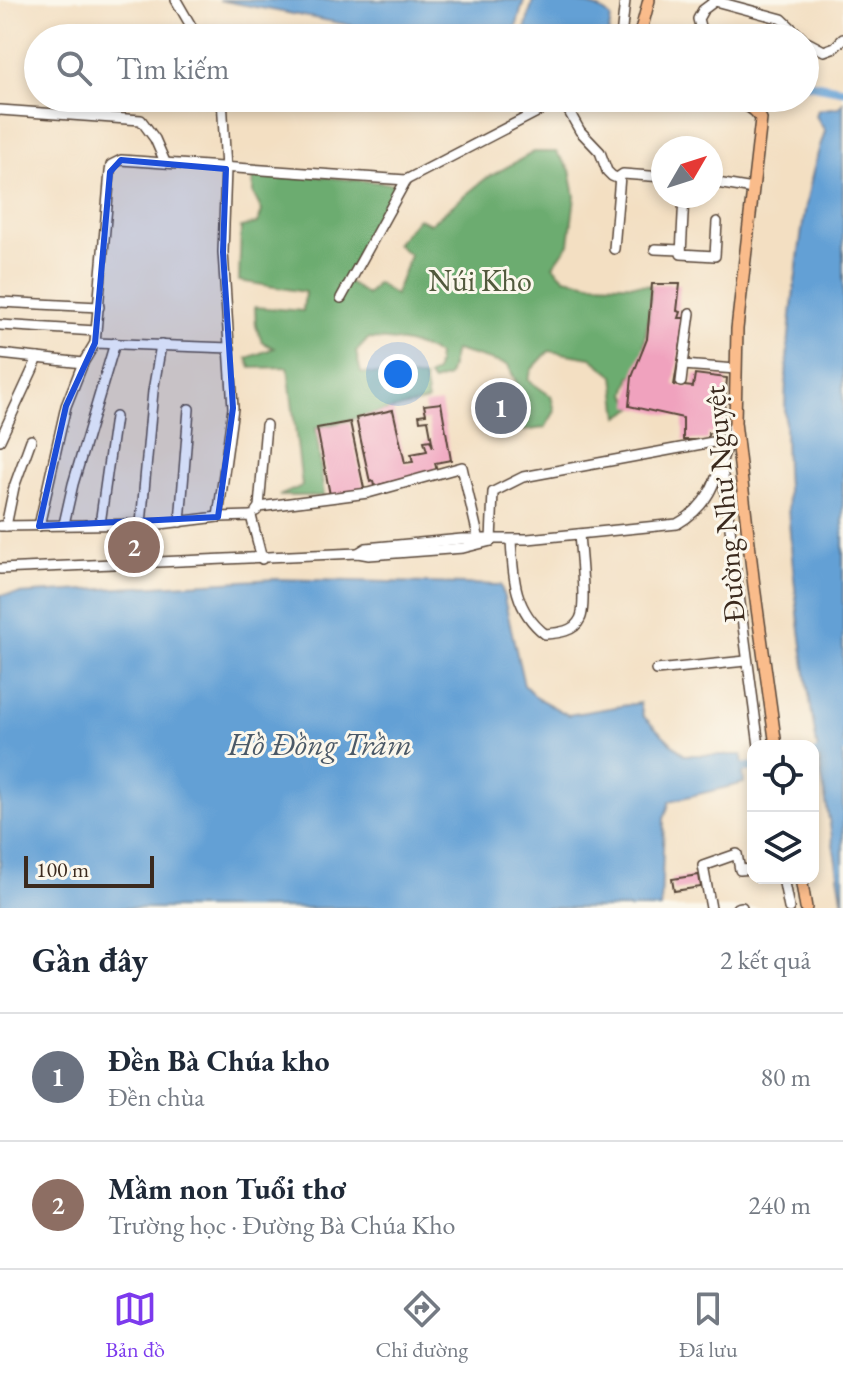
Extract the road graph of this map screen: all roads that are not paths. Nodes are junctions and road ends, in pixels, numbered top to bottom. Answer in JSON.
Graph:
{"nodes":[{"id":1,"x":176,"y":0,"type":"edge"},
{"id":2,"x":628,"y":0,"type":"edge"},
{"id":3,"x":649,"y":0,"type":"edge"},
{"id":4,"x":190,"y":24,"type":"edge"},
{"id":5,"x":624,"y":24,"type":"edge"},
{"id":6,"x":643,"y":24,"type":"edge"},
{"id":7,"x":699,"y":24,"type":"edge"},
{"id":8,"x":788,"y":24,"type":"edge"},
{"id":9,"x":843,"y":39,"type":"edge"},
{"id":10,"x":819,"y":48,"type":"edge"},
{"id":11,"x":0,"y":110,"type":"edge"},
{"id":12,"x":24,"y":112,"type":"edge"},
{"id":13,"x":28,"y":112,"type":"edge"},
{"id":14,"x":223,"y":112,"type":"edge"},
{"id":15,"x":536,"y":112,"type":"edge"},
{"id":16,"x":570,"y":112,"type":"edge"},
{"id":17,"x":758,"y":112,"type":"edge"},
{"id":18,"x":165,"y":162,"type":"junction"},
{"id":19,"x":226,"y":169,"type":"junction"},
{"id":20,"x":651,"y":176,"type":"edge"},
{"id":21,"x":619,"y":179,"type":"junction"},
{"id":22,"x":406,"y":180,"type":"junction"},
{"id":23,"x":723,"y":184,"type":"edge"},
{"id":24,"x":753,"y":189,"type":"junction"},
{"id":25,"x":683,"y":208,"type":"edge"},
{"id":26,"x":717,"y":222,"type":"dead end"},
{"id":27,"x":614,"y":249,"type":"dead end"},
{"id":28,"x":655,"y":249,"type":"dead end"},
{"id":29,"x":681,"y":250,"type":"junction"},
{"id":30,"x":341,"y":298,"type":"dead end"},
{"id":31,"x":0,"y":302,"type":"edge"},
{"id":32,"x":99,"y":307,"type":"junction"},
{"id":33,"x":690,"y":313,"type":"dead end"},
{"id":34,"x":0,"y":325,"type":"edge"},
{"id":35,"x":96,"y":331,"type":"junction"},
{"id":36,"x":95,"y":343,"type":"junction"},
{"id":37,"x":115,"y":343,"type":"junction"},
{"id":38,"x":161,"y":345,"type":"junction"},
{"id":39,"x":230,"y":348,"type":"junction"},
{"id":40,"x":0,"y":354,"type":"edge"},
{"id":41,"x":38,"y":358,"type":"junction"},
{"id":42,"x":83,"y":363,"type":"junction"},
{"id":43,"x":683,"y":365,"type":"junction"},
{"id":44,"x":736,"y":369,"type":"junction"},
{"id":45,"x":681,"y":382,"type":"dead end"},
{"id":46,"x":189,"y":409,"type":"dead end"},
{"id":47,"x":115,"y":417,"type":"dead end"},
{"id":48,"x":735,"y":422,"type":"junction"},
{"id":49,"x":266,"y":425,"type":"dead end"},
{"id":50,"x":729,"y":439,"type":"junction"},
{"id":51,"x":0,"y":440,"type":"edge"},
{"id":52,"x":31,"y":440,"type":"dead end"},
{"id":53,"x":722,"y":464,"type":"junction"},
{"id":54,"x":259,"y":507,"type":"junction"},
{"id":55,"x":251,"y":516,"type":"junction"},
{"id":56,"x":218,"y":517,"type":"junction"},
{"id":57,"x":180,"y":522,"type":"junction"},
{"id":58,"x":64,"y":524,"type":"junction"},
{"id":59,"x":100,"y":524,"type":"junction"},
{"id":60,"x":141,"y":524,"type":"junction"},
{"id":61,"x":3,"y":526,"type":"edge"},
{"id":62,"x":39,"y":526,"type":"junction"},
{"id":63,"x":579,"y":534,"type":"junction"},
{"id":64,"x":479,"y":540,"type":"junction"},
{"id":65,"x":511,"y":540,"type":"junction"},
{"id":66,"x":491,"y":541,"type":"junction"},
{"id":67,"x":358,"y":553,"type":"junction"},
{"id":68,"x":262,"y":559,"type":"junction"},
{"id":69,"x":0,"y":569,"type":"edge"},
{"id":70,"x":746,"y":661,"type":"junction"},
{"id":71,"x":656,"y":670,"type":"dead end"},
{"id":72,"x":758,"y":740,"type":"edge"},
{"id":73,"x":775,"y":740,"type":"edge"},
{"id":74,"x":747,"y":869,"type":"edge"},
{"id":75,"x":784,"y":884,"type":"edge"},
{"id":76,"x":800,"y":884,"type":"edge"},
{"id":77,"x":711,"y":908,"type":"edge"},
{"id":78,"x":789,"y":908,"type":"edge"},
{"id":79,"x":806,"y":908,"type":"edge"}],
"edges":[{"from":1,"to":4,"type":"street"},
{"from":2,"to":5,"type":"street"},
{"from":3,"to":6,"type":"main road"},
{"from":7,"to":8,"type":"street"},
{"from":9,"to":10,"type":"street"},
{"from":11,"to":12,"type":"street"},
{"from":13,"to":18,"type":"street"},
{"from":14,"to":19,"type":"street"},
{"from":15,"to":22,"type":"street"},
{"from":16,"to":21,"type":"street"},
{"from":17,"to":24,"type":"main road","name":"Đường Như Nguyệt"},
{"from":18,"to":19,"type":"street"},
{"from":18,"to":32,"type":"street"},
{"from":19,"to":22,"type":"street"},
{"from":19,"to":39,"type":"street"},
{"from":20,"to":21,"type":"street"},
{"from":21,"to":27,"type":"street"},
{"from":22,"to":30,"type":"street"},
{"from":23,"to":24,"type":"street"},
{"from":24,"to":44,"type":"main road","name":"Đường Như Nguyệt"},
{"from":25,"to":29,"type":"street"},
{"from":26,"to":29,"type":"street"},
{"from":28,"to":29,"type":"street"},
{"from":31,"to":32,"type":"street"},
{"from":32,"to":35,"type":"street"},
{"from":33,"to":43,"type":"street"},
{"from":34,"to":35,"type":"street"},
{"from":35,"to":36,"type":"street"},
{"from":36,"to":37,"type":"street"},
{"from":36,"to":42,"type":"street"},
{"from":37,"to":38,"type":"street"},
{"from":37,"to":58,"type":"street"},
{"from":38,"to":39,"type":"street"},
{"from":38,"to":60,"type":"street"},
{"from":39,"to":56,"type":"street"},
{"from":40,"to":41,"type":"street"},
{"from":41,"to":42,"type":"street"},
{"from":41,"to":51,"type":"street"},
{"from":42,"to":62,"type":"street"},
{"from":43,"to":44,"type":"street"},
{"from":43,"to":45,"type":"street"},
{"from":44,"to":48,"type":"main road","name":"Đường Như Nguyệt"},
{"from":46,"to":57,"type":"street"},
{"from":47,"to":59,"type":"street"},
{"from":48,"to":50,"type":"street"},
{"from":48,"to":73,"type":"main road","name":"Đường Như Nguyệt"},
{"from":49,"to":54,"type":"street"},
{"from":50,"to":53,"type":"street"},
{"from":50,"to":66,"type":"street"},
{"from":52,"to":61,"type":"street"},
{"from":53,"to":63,"type":"street"},
{"from":53,"to":70,"type":"street","name":"Đường Như Nguyệt"},
{"from":54,"to":55,"type":"street"},
{"from":54,"to":64,"type":"street"},
{"from":55,"to":56,"type":"street"},
{"from":55,"to":68,"type":"street"},
{"from":56,"to":57,"type":"street"},
{"from":57,"to":60,"type":"street"},
{"from":58,"to":59,"type":"street"},
{"from":58,"to":62,"type":"street"},
{"from":59,"to":60,"type":"street"},
{"from":61,"to":62,"type":"street"},
{"from":63,"to":65,"type":"street"},
{"from":63,"to":65,"type":"street"},
{"from":64,"to":66,"type":"street"},
{"from":64,"to":67,"type":"street"},
{"from":65,"to":66,"type":"street"},
{"from":66,"to":67,"type":"street"},
{"from":67,"to":68,"type":"street"},
{"from":68,"to":69,"type":"street"},
{"from":70,"to":71,"type":"street"},
{"from":70,"to":72,"type":"street","name":"Đường Như Nguyệt"},
{"from":74,"to":77,"type":"street"},
{"from":75,"to":78,"type":"street"},
{"from":76,"to":79,"type":"main road"}]}
